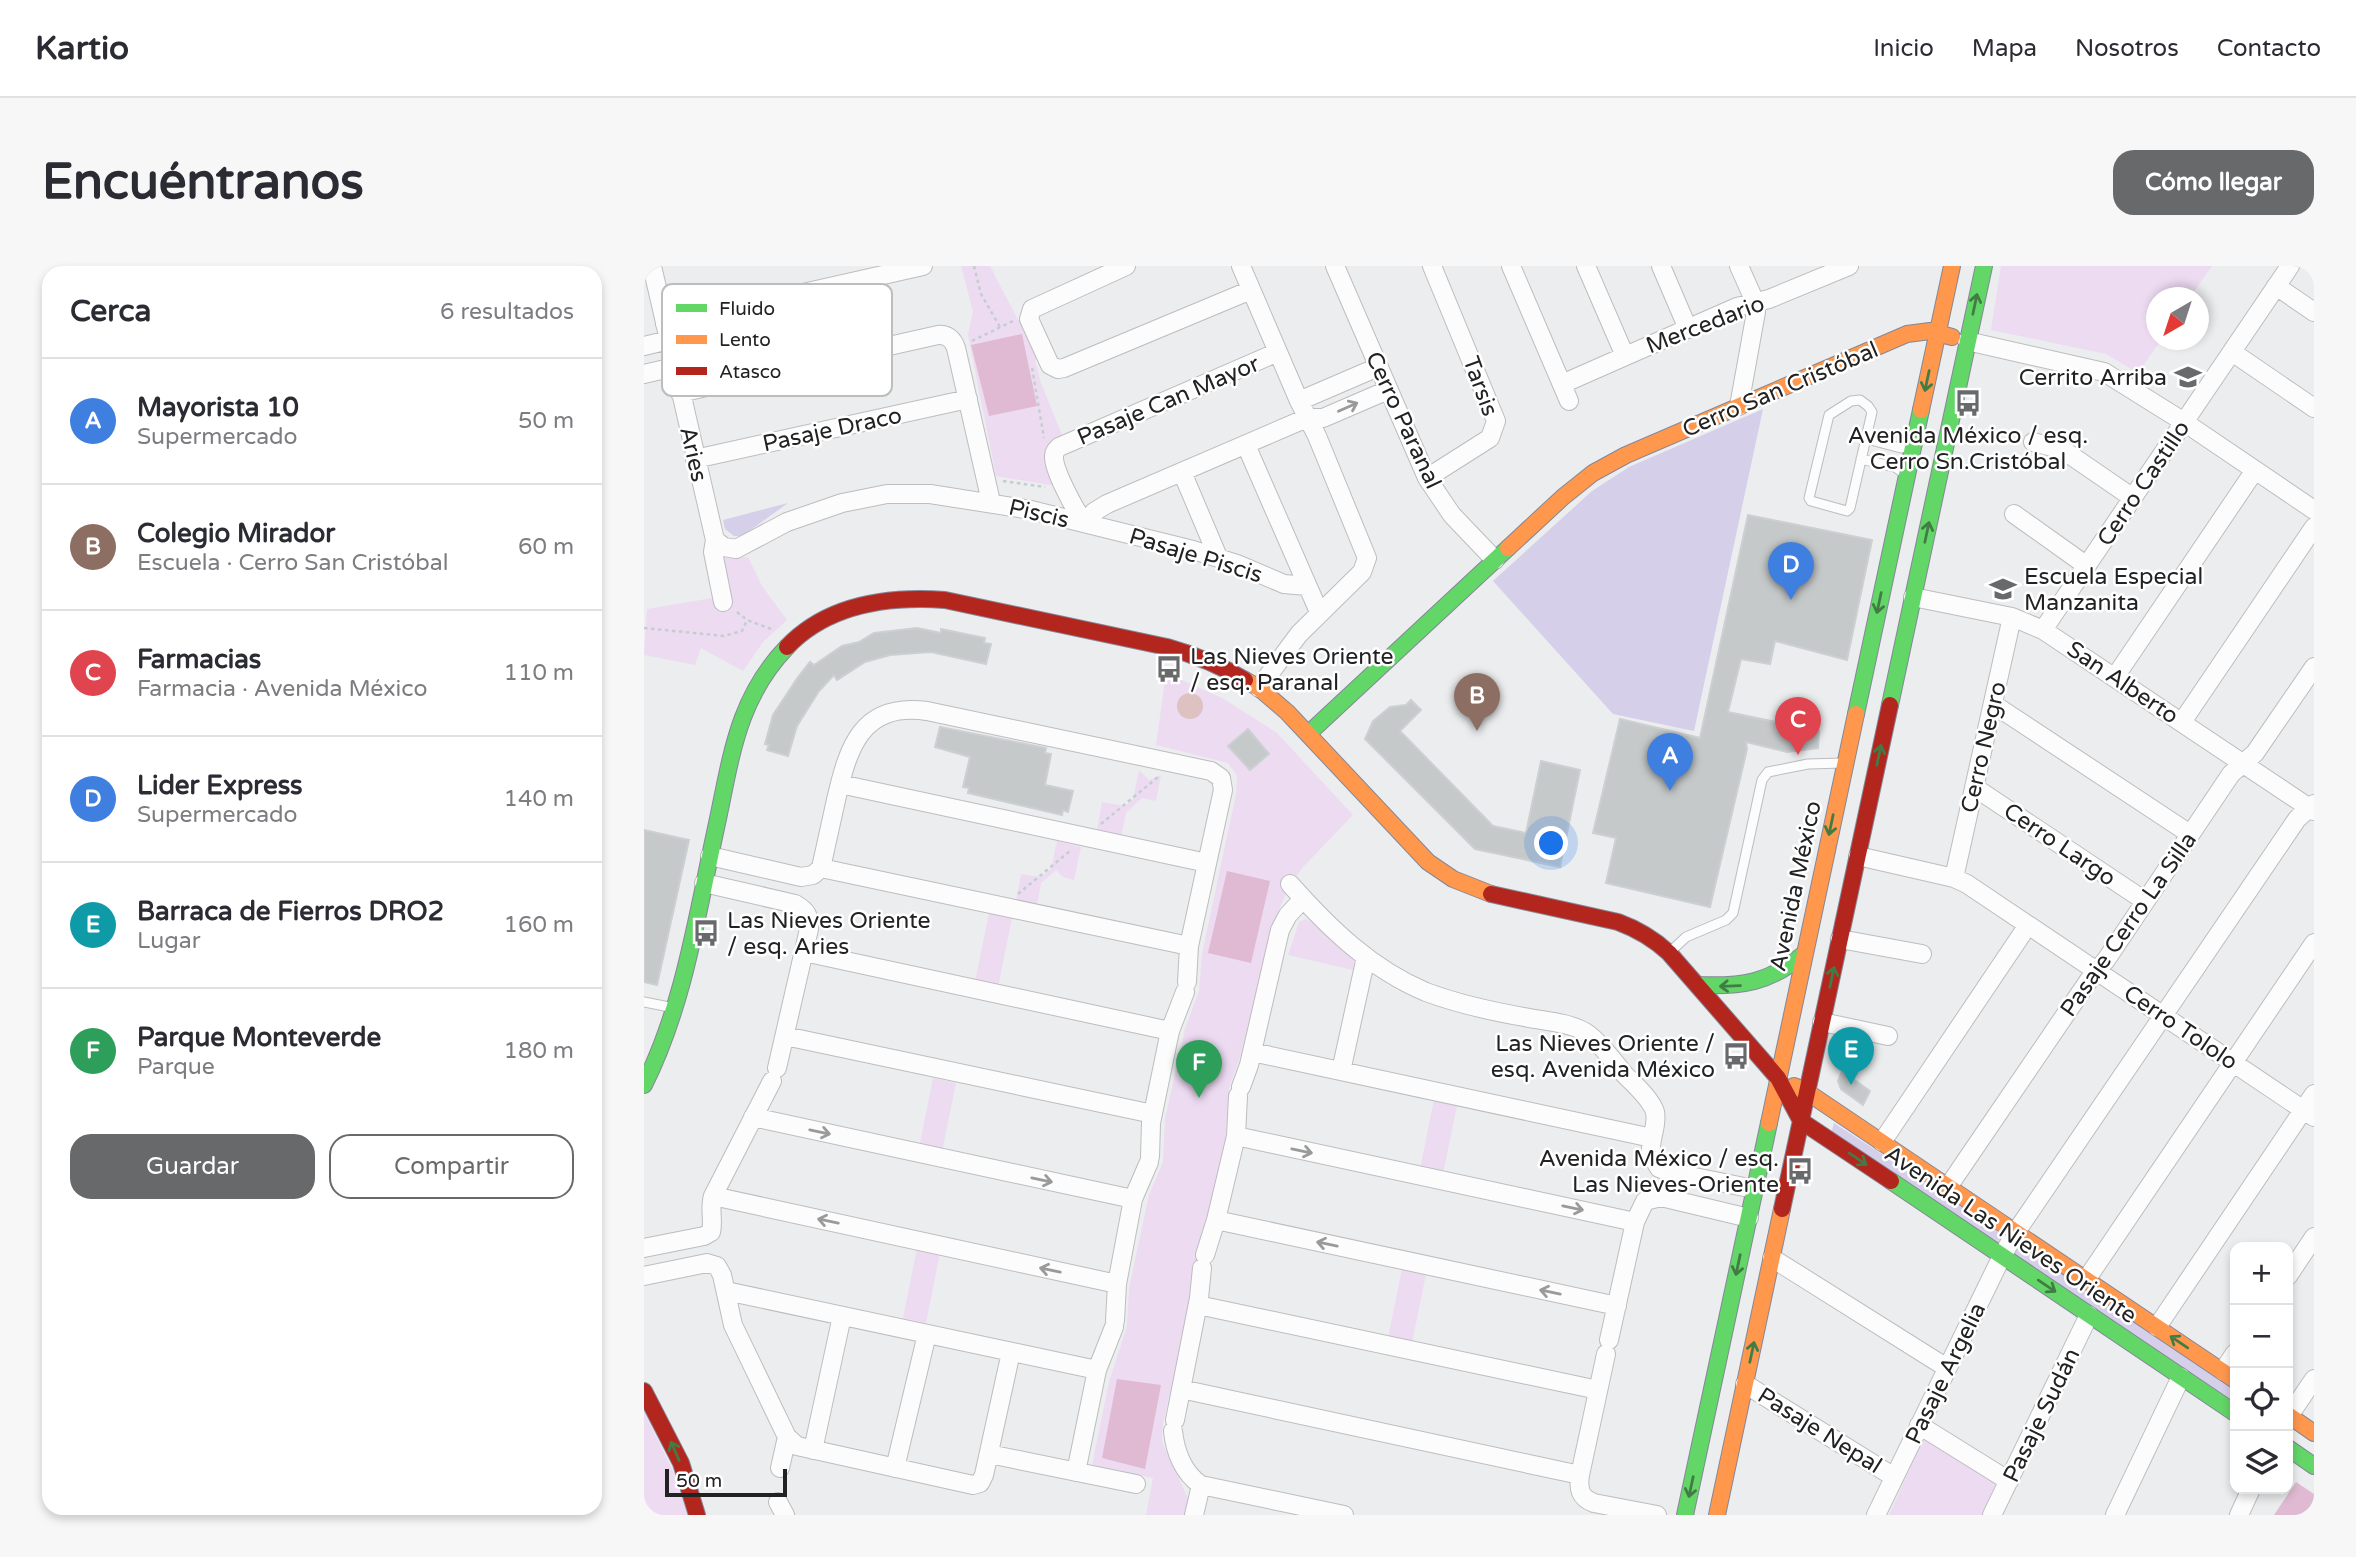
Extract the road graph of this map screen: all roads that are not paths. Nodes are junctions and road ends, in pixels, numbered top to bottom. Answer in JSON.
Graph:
{"nodes":[{"id":1,"x":652,"y":266,"type":"edge"},
{"id":2,"x":923,"y":266,"type":"edge"},
{"id":3,"x":1126,"y":266,"type":"edge"},
{"id":4,"x":1241,"y":266,"type":"edge"},
{"id":5,"x":1335,"y":266,"type":"edge"},
{"id":6,"x":1432,"y":266,"type":"edge"},
{"id":7,"x":1511,"y":266,"type":"edge"},
{"id":8,"x":1586,"y":266,"type":"edge"},
{"id":9,"x":1661,"y":266,"type":"edge"},
{"id":10,"x":1739,"y":266,"type":"edge"},
{"id":11,"x":1849,"y":266,"type":"edge"},
{"id":12,"x":1952,"y":266,"type":"edge"},
{"id":13,"x":1984,"y":266,"type":"edge"},
{"id":14,"x":2290,"y":266,"type":"edge"},
{"id":15,"x":1822,"y":272,"type":"edge"},
{"id":16,"x":853,"y":284,"type":"edge"},
{"id":17,"x":2276,"y":286,"type":"junction"},
{"id":18,"x":1251,"y":289,"type":"junction"},
{"id":19,"x":1755,"y":302,"type":"junction"},
{"id":20,"x":662,"y":310,"type":"edge"},
{"id":21,"x":2314,"y":312,"type":"edge"},
{"id":22,"x":1688,"y":329,"type":"junction"},
{"id":23,"x":1937,"y":332,"type":"junction"},
{"id":24,"x":662,"y":335,"type":"edge"},
{"id":25,"x":1967,"y":341,"type":"junction"},
{"id":26,"x":892,"y":345,"type":"edge"},
{"id":27,"x":644,"y":346,"type":"edge"},
{"id":28,"x":1278,"y":352,"type":"junction"},
{"id":29,"x":2232,"y":352,"type":"junction"},
{"id":30,"x":1625,"y":356,"type":"junction"},
{"id":31,"x":1378,"y":367,"type":"junction"},
{"id":32,"x":662,"y":370,"type":"edge"},
{"id":33,"x":644,"y":374,"type":"edge"},
{"id":34,"x":1562,"y":384,"type":"junction"},
{"id":35,"x":1388,"y":390,"type":"junction"},
{"id":36,"x":681,"y":396,"type":"edge"},
{"id":37,"x":968,"y":399,"type":"junction"},
{"id":38,"x":1569,"y":401,"type":"dead end"},
{"id":39,"x":1739,"y":407,"type":"junction"},
{"id":40,"x":2314,"y":408,"type":"edge"},
{"id":41,"x":1303,"y":410,"type":"junction"},
{"id":42,"x":1920,"y":416,"type":"junction"},
{"id":43,"x":2184,"y":422,"type":"junction"},
{"id":44,"x":1867,"y":439,"type":"junction"},
{"id":45,"x":1946,"y":442,"type":"junction"},
{"id":46,"x":2033,"y":442,"type":"dead end"},
{"id":47,"x":1246,"y":444,"type":"junction"},
{"id":48,"x":1913,"y":446,"type":"junction"},
{"id":49,"x":1861,"y":459,"type":"junction"},
{"id":50,"x":695,"y":460,"type":"junction"},
{"id":51,"x":2255,"y":470,"type":"junction"},
{"id":52,"x":1182,"y":472,"type":"junction"},
{"id":53,"x":1906,"y":475,"type":"junction"},
{"id":54,"x":1427,"y":478,"type":"junction"},
{"id":55,"x":2133,"y":498,"type":"junction"},
{"id":56,"x":991,"y":502,"type":"junction"},
{"id":57,"x":2314,"y":510,"type":"edge"},
{"id":58,"x":2014,"y":514,"type":"dead end"},
{"id":59,"x":1085,"y":523,"type":"junction"},
{"id":60,"x":2314,"y":527,"type":"edge"},
{"id":61,"x":715,"y":540,"type":"junction"},
{"id":62,"x":1218,"y":557,"type":"junction"},
{"id":63,"x":1495,"y":560,"type":"junction"},
{"id":64,"x":2087,"y":566,"type":"junction"},
{"id":65,"x":1307,"y":586,"type":"junction"},
{"id":66,"x":1913,"y":597,"type":"junction"},
{"id":67,"x":723,"y":601,"type":"road end"},
{"id":68,"x":1319,"y":612,"type":"junction"},
{"id":69,"x":2012,"y":617,"type":"junction"},
{"id":70,"x":2043,"y":631,"type":"junction"},
{"id":71,"x":2314,"y":667,"type":"edge"},
{"id":72,"x":2115,"y":677,"type":"junction"},
{"id":73,"x":1259,"y":688,"type":"junction"},
{"id":74,"x":1993,"y":704,"type":"junction"},
{"id":75,"x":2182,"y":722,"type":"junction"},
{"id":76,"x":1308,"y":734,"type":"junction"},
{"id":77,"x":1845,"y":762,"type":"junction"},
{"id":78,"x":2243,"y":763,"type":"junction"},
{"id":79,"x":840,"y":784,"type":"junction"},
{"id":80,"x":1974,"y":787,"type":"junction"},
{"id":81,"x":2313,"y":807,"type":"edge"},
{"id":82,"x":2190,"y":834,"type":"junction"},
{"id":83,"x":710,"y":856,"type":"junction"},
{"id":84,"x":1858,"y":856,"type":"junction"},
{"id":85,"x":1207,"y":863,"type":"junction"},
{"id":86,"x":821,"y":868,"type":"junction"},
{"id":87,"x":1954,"y":878,"type":"junction"},
{"id":88,"x":704,"y":883,"type":"junction"},
{"id":89,"x":1290,"y":884,"type":"dead end"},
{"id":90,"x":1303,"y":899,"type":"junction"},
{"id":91,"x":2146,"y":901,"type":"junction"},
{"id":92,"x":2028,"y":925,"type":"junction"},
{"id":93,"x":1840,"y":939,"type":"junction"},
{"id":94,"x":2314,"y":943,"type":"edge"},
{"id":95,"x":1189,"y":947,"type":"junction"},
{"id":96,"x":804,"y":952,"type":"junction"},
{"id":97,"x":1669,"y":953,"type":"junction"},
{"id":98,"x":1804,"y":954,"type":"junction"},
{"id":99,"x":1922,"y":954,"type":"dead end"},
{"id":100,"x":1366,"y":957,"type":"junction"},
{"id":101,"x":2096,"y":971,"type":"junction"},
{"id":102,"x":1697,"y":985,"type":"junction"},
{"id":103,"x":644,"y":1002,"type":"edge"},
{"id":104,"x":676,"y":1009,"type":"junction"},
{"id":105,"x":2163,"y":1015,"type":"junction"},
{"id":106,"x":1822,"y":1022,"type":"junction"},
{"id":107,"x":1170,"y":1031,"type":"junction"},
{"id":108,"x":785,"y":1036,"type":"junction"},
{"id":109,"x":1888,"y":1036,"type":"dead end"},
{"id":110,"x":1252,"y":1052,"type":"junction"},
{"id":111,"x":2233,"y":1063,"type":"junction"},
{"id":112,"x":1341,"y":1071,"type":"junction"},
{"id":113,"x":1778,"y":1078,"type":"junction"},
{"id":114,"x":644,"y":1085,"type":"edge"},
{"id":115,"x":1807,"y":1092,"type":"junction"},
{"id":116,"x":2314,"y":1094,"type":"edge"},
{"id":117,"x":2309,"y":1113,"type":"edge"},
{"id":118,"x":1153,"y":1114,"type":"junction"},
{"id":119,"x":753,"y":1117,"type":"junction"},
{"id":120,"x":1801,"y":1121,"type":"junction"},
{"id":121,"x":1236,"y":1136,"type":"junction"},
{"id":122,"x":1652,"y":1138,"type":"junction"},
{"id":123,"x":1882,"y":1142,"type":"junction"},
{"id":124,"x":1948,"y":1187,"type":"junction"},
{"id":125,"x":1754,"y":1189,"type":"junction"},
{"id":126,"x":713,"y":1196,"type":"junction"},
{"id":127,"x":1133,"y":1199,"type":"junction"},
{"id":128,"x":1749,"y":1217,"type":"junction"},
{"id":129,"x":1216,"y":1220,"type":"junction"},
{"id":130,"x":1635,"y":1222,"type":"junction"},
{"id":131,"x":2016,"y":1232,"type":"junction"},
{"id":132,"x":2314,"y":1237,"type":"edge"},
{"id":133,"x":644,"y":1248,"type":"edge"},
{"id":134,"x":2002,"y":1256,"type":"junction"},
{"id":135,"x":1772,"y":1258,"type":"junction"},
{"id":136,"x":2293,"y":1268,"type":"edge"},
{"id":137,"x":644,"y":1276,"type":"edge"},
{"id":138,"x":2087,"y":1280,"type":"junction"},
{"id":139,"x":1117,"y":1284,"type":"junction"},
{"id":140,"x":726,"y":1291,"type":"junction"},
{"id":141,"x":1198,"y":1305,"type":"junction"},
{"id":142,"x":1617,"y":1306,"type":"junction"},
{"id":143,"x":2089,"y":1315,"type":"junction"},
{"id":144,"x":842,"y":1316,"type":"junction"},
{"id":145,"x":2157,"y":1327,"type":"junction"},
{"id":146,"x":927,"y":1334,"type":"junction"},
{"id":147,"x":1010,"y":1352,"type":"junction"},
{"id":148,"x":1947,"y":1368,"type":"junction"},
{"id":149,"x":1097,"y":1370,"type":"junction"},
{"id":150,"x":2229,"y":1376,"type":"edge"},
{"id":151,"x":2181,"y":1377,"type":"junction"},
{"id":152,"x":2314,"y":1379,"type":"edge"},
{"id":153,"x":1745,"y":1384,"type":"junction"},
{"id":154,"x":1181,"y":1389,"type":"junction"},
{"id":155,"x":644,"y":1391,"type":"edge"},
{"id":156,"x":1598,"y":1391,"type":"junction"},
{"id":157,"x":2293,"y":1409,"type":"edge"},
{"id":158,"x":2230,"y":1410,"type":"edge"},
{"id":159,"x":2293,"y":1419,"type":"edge"},
{"id":160,"x":1919,"y":1425,"type":"junction"},
{"id":161,"x":2314,"y":1433,"type":"edge"},
{"id":162,"x":786,"y":1437,"type":"junction"},
{"id":163,"x":813,"y":1450,"type":"junction"},
{"id":164,"x":2293,"y":1451,"type":"edge"},
{"id":165,"x":989,"y":1454,"type":"junction"},
{"id":166,"x":2314,"y":1466,"type":"edge"},
{"id":167,"x":780,"y":1468,"type":"dead end"},
{"id":168,"x":895,"y":1468,"type":"junction"},
{"id":169,"x":1076,"y":1472,"type":"junction"},
{"id":170,"x":1580,"y":1475,"type":"junction"},
{"id":171,"x":1894,"y":1477,"type":"junction"},
{"id":172,"x":2009,"y":1481,"type":"junction"},
{"id":173,"x":1136,"y":1484,"type":"dead end"},
{"id":174,"x":1200,"y":1485,"type":"junction"},
{"id":175,"x":2249,"y":1494,"type":"edge"},
{"id":176,"x":696,"y":1515,"type":"edge"},
{"id":177,"x":1194,"y":1515,"type":"edge"},
{"id":178,"x":1344,"y":1515,"type":"edge"},
{"id":179,"x":1657,"y":1515,"type":"edge"},
{"id":180,"x":1685,"y":1515,"type":"edge"},
{"id":181,"x":1717,"y":1515,"type":"edge"},
{"id":182,"x":1876,"y":1515,"type":"edge"},
{"id":183,"x":1992,"y":1515,"type":"edge"},
{"id":184,"x":2115,"y":1515,"type":"edge"},
{"id":185,"x":2239,"y":1515,"type":"edge"}],
"edges":[{"from":1,"to":20,"type":"street","name":"Aries"},
{"from":2,"to":16,"type":"street"},
{"from":3,"to":18,"type":"street"},
{"from":4,"to":18,"type":"street"},
{"from":5,"to":31,"type":"street","name":"Cerro Paranal"},
{"from":6,"to":54,"type":"street","name":"Tarsis"},
{"from":7,"to":34,"type":"street"},
{"from":8,"to":30,"type":"street"},
{"from":9,"to":22,"type":"street"},
{"from":10,"to":19,"type":"street"},
{"from":11,"to":15,"type":"street","name":"Mercedario"},
{"from":12,"to":23,"type":"street","name":"Avenida México"},
{"from":25,"to":13,"type":"street","one_way":true},
{"from":14,"to":17,"type":"street","name":"Cerro Castillo"},
{"from":15,"to":19,"type":"street","name":"Mercedario"},
{"from":17,"to":21,"type":"street"},
{"from":17,"to":29,"type":"street","name":"Cerro Castillo"},
{"from":18,"to":28,"type":"street"},
{"from":19,"to":22,"type":"street","name":"Mercedario"},
{"from":19,"to":39,"type":"street"},
{"from":22,"to":30,"type":"street","name":"Mercedario"},
{"from":23,"to":25,"type":"street","name":"Cerro San Cristóbal"},
{"from":23,"to":39,"type":"street","name":"Cerro San Cristóbal"},
{"from":23,"to":42,"type":"street","name":"Avenida México","one_way":true},
{"from":24,"to":27,"type":"street"},
{"from":25,"to":43,"type":"street","name":"Cerro San Cristóbal"},
{"from":25,"to":45,"type":"street"},
{"from":26,"to":37,"type":"street"},
{"from":28,"to":41,"type":"street"},
{"from":28,"to":59,"type":"street","name":"Pasaje Can Mayor"},
{"from":29,"to":40,"type":"street"},
{"from":29,"to":43,"type":"street","name":"Cerro Castillo"},
{"from":30,"to":34,"type":"street","name":"Mercedario"},
{"from":31,"to":35,"type":"street","name":"Cerro Paranal"},
{"from":31,"to":41,"type":"street","name":"Piscis"},
{"from":32,"to":33,"type":"street"},
{"from":34,"to":38,"type":"street"},
{"from":41,"to":35,"type":"street","name":"Piscis","one_way":true},
{"from":35,"to":54,"type":"street","name":"Cerro Paranal"},
{"from":36,"to":50,"type":"street","name":"Aries"},
{"from":37,"to":50,"type":"street","name":"Pasaje Draco"},
{"from":37,"to":56,"type":"street"},
{"from":39,"to":63,"type":"street","name":"Cerro San Cristóbal"},
{"from":41,"to":47,"type":"street","name":"Piscis"},
{"from":41,"to":68,"type":"street"},
{"from":42,"to":45,"type":"street"},
{"from":42,"to":48,"type":"street","name":"Avenida México"},
{"from":43,"to":51,"type":"street","name":"Cerro San Cristóbal"},
{"from":43,"to":55,"type":"street","name":"Cerro Castillo"},
{"from":44,"to":48,"type":"lane"},
{"from":44,"to":49,"type":"lane"},
{"from":44,"to":49,"type":"lane"},
{"from":66,"to":45,"type":"street","one_way":true},
{"from":46,"to":55,"type":"street"},
{"from":47,"to":52,"type":"street","name":"Piscis"},
{"from":47,"to":65,"type":"street"},
{"from":48,"to":53,"type":"street","name":"Avenida México"},
{"from":49,"to":53,"type":"lane"},
{"from":50,"to":61,"type":"street","name":"Aries"},
{"from":51,"to":57,"type":"street","name":"Cerro San Cristóbal"},
{"from":51,"to":72,"type":"street"},
{"from":52,"to":59,"type":"street","name":"Piscis"},
{"from":52,"to":62,"type":"street"},
{"from":53,"to":77,"type":"street","name":"Avenida México","one_way":true},
{"from":54,"to":63,"type":"street","name":"Cerro Paranal"},
{"from":55,"to":64,"type":"street","name":"Cerro Castillo"},
{"from":56,"to":59,"type":"street","name":"Piscis"},
{"from":56,"to":61,"type":"street","name":"Piscis"},
{"from":58,"to":64,"type":"street"},
{"from":59,"to":62,"type":"street","name":"Pasaje Piscis"},
{"from":60,"to":75,"type":"street"},
{"from":61,"to":67,"type":"street","name":"Aries"},
{"from":62,"to":65,"type":"street","name":"Pasaje Piscis"},
{"from":63,"to":76,"type":"street","name":"Cerro San Cristóbal"},
{"from":64,"to":70,"type":"street","name":"Cerro Castillo"},
{"from":65,"to":68,"type":"street"},
{"from":66,"to":69,"type":"street","name":"San Alberto"},
{"from":84,"to":66,"type":"street","one_way":true},
{"from":68,"to":73,"type":"street"},
{"from":69,"to":70,"type":"street","name":"San Alberto"},
{"from":69,"to":74,"type":"street","name":"Cerro Negro"},
{"from":70,"to":72,"type":"street","name":"San Alberto"},
{"from":71,"to":78,"type":"street","name":"Pasaje Cerro La Silla"},
{"from":72,"to":75,"type":"street","name":"San Alberto"},
{"from":73,"to":76,"type":"street","name":"Avenida Las Nieves Oriente"},
{"from":73,"to":83,"type":"street","name":"Avenida Las Nieves Oriente"},
{"from":74,"to":80,"type":"street","name":"Cerro Negro"},
{"from":74,"to":82,"type":"street"},
{"from":75,"to":78,"type":"street","name":"San Alberto"},
{"from":76,"to":97,"type":"street","name":"Avenida Las Nieves Oriente"},
{"from":77,"to":97,"type":"lane"},
{"from":77,"to":98,"type":"street","name":"Avenida México","one_way":true},
{"from":78,"to":81,"type":"street","name":"San Alberto"},
{"from":78,"to":82,"type":"street","name":"Pasaje Cerro La Silla"},
{"from":79,"to":85,"type":"street"},
{"from":79,"to":85,"type":"street"},
{"from":79,"to":86,"type":"street"},
{"from":80,"to":87,"type":"street","name":"Cerro Negro"},
{"from":80,"to":91,"type":"street","name":"Cerro Largo"},
{"from":81,"to":105,"type":"street","name":"Pasaje Argelia"},
{"from":82,"to":91,"type":"street","name":"Pasaje Cerro La Silla"},
{"from":83,"to":86,"type":"street"},
{"from":83,"to":88,"type":"street","name":"Avenida Las Nieves Oriente"},
{"from":84,"to":87,"type":"street","name":"Cerro Tololo"},
{"from":84,"to":93,"type":"street"},
{"from":85,"to":95,"type":"street"},
{"from":86,"to":95,"type":"street"},
{"from":87,"to":92,"type":"street","name":"Cerro Tololo"},
{"from":88,"to":96,"type":"street"},
{"from":88,"to":104,"type":"street","name":"Avenida Las Nieves Oriente"},
{"from":89,"to":90,"type":"street"},
{"from":90,"to":100,"type":"street"},
{"from":90,"to":110,"type":"street"},
{"from":91,"to":101,"type":"street","name":"Pasaje Cerro La Silla"},
{"from":92,"to":101,"type":"street","name":"Cerro Tololo"},
{"from":92,"to":123,"type":"street"},
{"from":93,"to":99,"type":"street"},
{"from":106,"to":93,"type":"street","one_way":true},
{"from":94,"to":111,"type":"street"},
{"from":95,"to":107,"type":"street"},
{"from":96,"to":107,"type":"street"},
{"from":96,"to":108,"type":"street"},
{"from":97,"to":102,"type":"street","name":"Avenida Las Nieves Oriente"},
{"from":98,"to":102,"type":"street","one_way":true},
{"from":98,"to":113,"type":"street","name":"Avenida México"},
{"from":100,"to":112,"type":"street"},
{"from":100,"to":122,"type":"street"},
{"from":101,"to":105,"type":"street","name":"Cerro Tololo"},
{"from":101,"to":124,"type":"street","name":"Pasaje Cerro La Silla"},
{"from":102,"to":113,"type":"street","name":"Avenida Las Nieves Oriente"},
{"from":103,"to":104,"type":"lane"},
{"from":104,"to":114,"type":"street","name":"Avenida Las Nieves Oriente"},
{"from":105,"to":111,"type":"street","name":"Cerro Tololo"},
{"from":105,"to":131,"type":"street","name":"Pasaje Argelia"},
{"from":106,"to":109,"type":"street"},
{"from":106,"to":115,"type":"street"},
{"from":107,"to":118,"type":"street"},
{"from":108,"to":118,"type":"street"},
{"from":108,"to":119,"type":"street"},
{"from":110,"to":112,"type":"street"},
{"from":110,"to":121,"type":"street"},
{"from":111,"to":117,"type":"street","name":"Cerro Tololo"},
{"from":111,"to":138,"type":"street"},
{"from":112,"to":122,"type":"street"},
{"from":113,"to":115,"type":"street","name":"Avenida Las Nieves Oriente"},
{"from":113,"to":120,"type":"street","name":"Avenida Las Nieves Oriente"},
{"from":113,"to":125,"type":"street","name":"Avenida México"},
{"from":115,"to":120,"type":"street"},
{"from":115,"to":123,"type":"street","name":"Avenida Las Nieves Oriente"},
{"from":116,"to":117,"type":"street"},
{"from":117,"to":145,"type":"street"},
{"from":118,"to":127,"type":"street"},
{"from":119,"to":126,"type":"street"},
{"from":119,"to":127,"type":"street","one_way":true},
{"from":120,"to":134,"type":"street","name":"Avenida Las Nieves Oriente","one_way":true},
{"from":120,"to":135,"type":"street"},
{"from":121,"to":129,"type":"street"},
{"from":121,"to":130,"type":"street","one_way":true},
{"from":122,"to":125,"type":"street"},
{"from":123,"to":124,"type":"street","name":"Avenida Las Nieves Oriente"},
{"from":124,"to":131,"type":"street","name":"Avenida Las Nieves Oriente"},
{"from":125,"to":128,"type":"street","name":"Avenida México"},
{"from":126,"to":133,"type":"street"},
{"from":139,"to":126,"type":"street","one_way":true},
{"from":127,"to":139,"type":"street"},
{"from":128,"to":130,"type":"street"},
{"from":128,"to":180,"type":"street","name":"Avenida México","one_way":true},
{"from":129,"to":141,"type":"street"},
{"from":142,"to":129,"type":"street","one_way":true},
{"from":130,"to":142,"type":"street"},
{"from":131,"to":134,"type":"street","name":"Pasaje Argelia"},
{"from":131,"to":138,"type":"street","name":"Avenida Las Nieves Oriente"},
{"from":132,"to":136,"type":"street"},
{"from":134,"to":143,"type":"street","name":"Avenida Las Nieves Oriente","one_way":true},
{"from":134,"to":148,"type":"street","name":"Pasaje Argelia"},
{"from":135,"to":148,"type":"street"},
{"from":153,"to":135,"type":"street","one_way":true},
{"from":137,"to":140,"type":"street"},
{"from":138,"to":145,"type":"street","name":"Avenida Las Nieves Oriente"},
{"from":139,"to":149,"type":"street"},
{"from":140,"to":144,"type":"street"},
{"from":140,"to":162,"type":"street"},
{"from":141,"to":154,"type":"street"},
{"from":141,"to":156,"type":"street"},
{"from":142,"to":156,"type":"street"},
{"from":143,"to":151,"type":"street","name":"Avenida Las Nieves Oriente"},
{"from":143,"to":172,"type":"street","name":"Pasaje Sudán"},
{"from":144,"to":146,"type":"street"},
{"from":144,"to":163,"type":"street"},
{"from":150,"to":145,"type":"street","name":"Avenida Las Nieves Oriente","one_way":true},
{"from":146,"to":147,"type":"street"},
{"from":146,"to":168,"type":"street"},
{"from":147,"to":149,"type":"street"},
{"from":147,"to":165,"type":"street"},
{"from":148,"to":160,"type":"street","name":"Pasaje Argelia"},
{"from":149,"to":169,"type":"street"},
{"from":151,"to":158,"type":"street","name":"Avenida Las Nieves Oriente"},
{"from":151,"to":184,"type":"street"},
{"from":152,"to":157,"type":"street"},
{"from":153,"to":171,"type":"street","name":"Pasaje Nepal"},
{"from":153,"to":181,"type":"street"},
{"from":154,"to":170,"type":"street"},
{"from":154,"to":174,"type":"street"},
{"from":176,"to":155,"type":"street","one_way":true},
{"from":156,"to":170,"type":"street"},
{"from":159,"to":161,"type":"street"},
{"from":160,"to":171,"type":"street","name":"Pasaje Argelia"},
{"from":160,"to":172,"type":"street"},
{"from":162,"to":163,"type":"street"},
{"from":162,"to":167,"type":"street"},
{"from":163,"to":168,"type":"street"},
{"from":164,"to":166,"type":"street"},
{"from":165,"to":168,"type":"street"},
{"from":165,"to":169,"type":"street"},
{"from":169,"to":173,"type":"street"},
{"from":170,"to":179,"type":"street"},
{"from":171,"to":182,"type":"street","name":"Pasaje Argelia"},
{"from":172,"to":183,"type":"street","name":"Pasaje Sudán"},
{"from":174,"to":177,"type":"street"},
{"from":174,"to":178,"type":"street"},
{"from":175,"to":185,"type":"street"}]}
